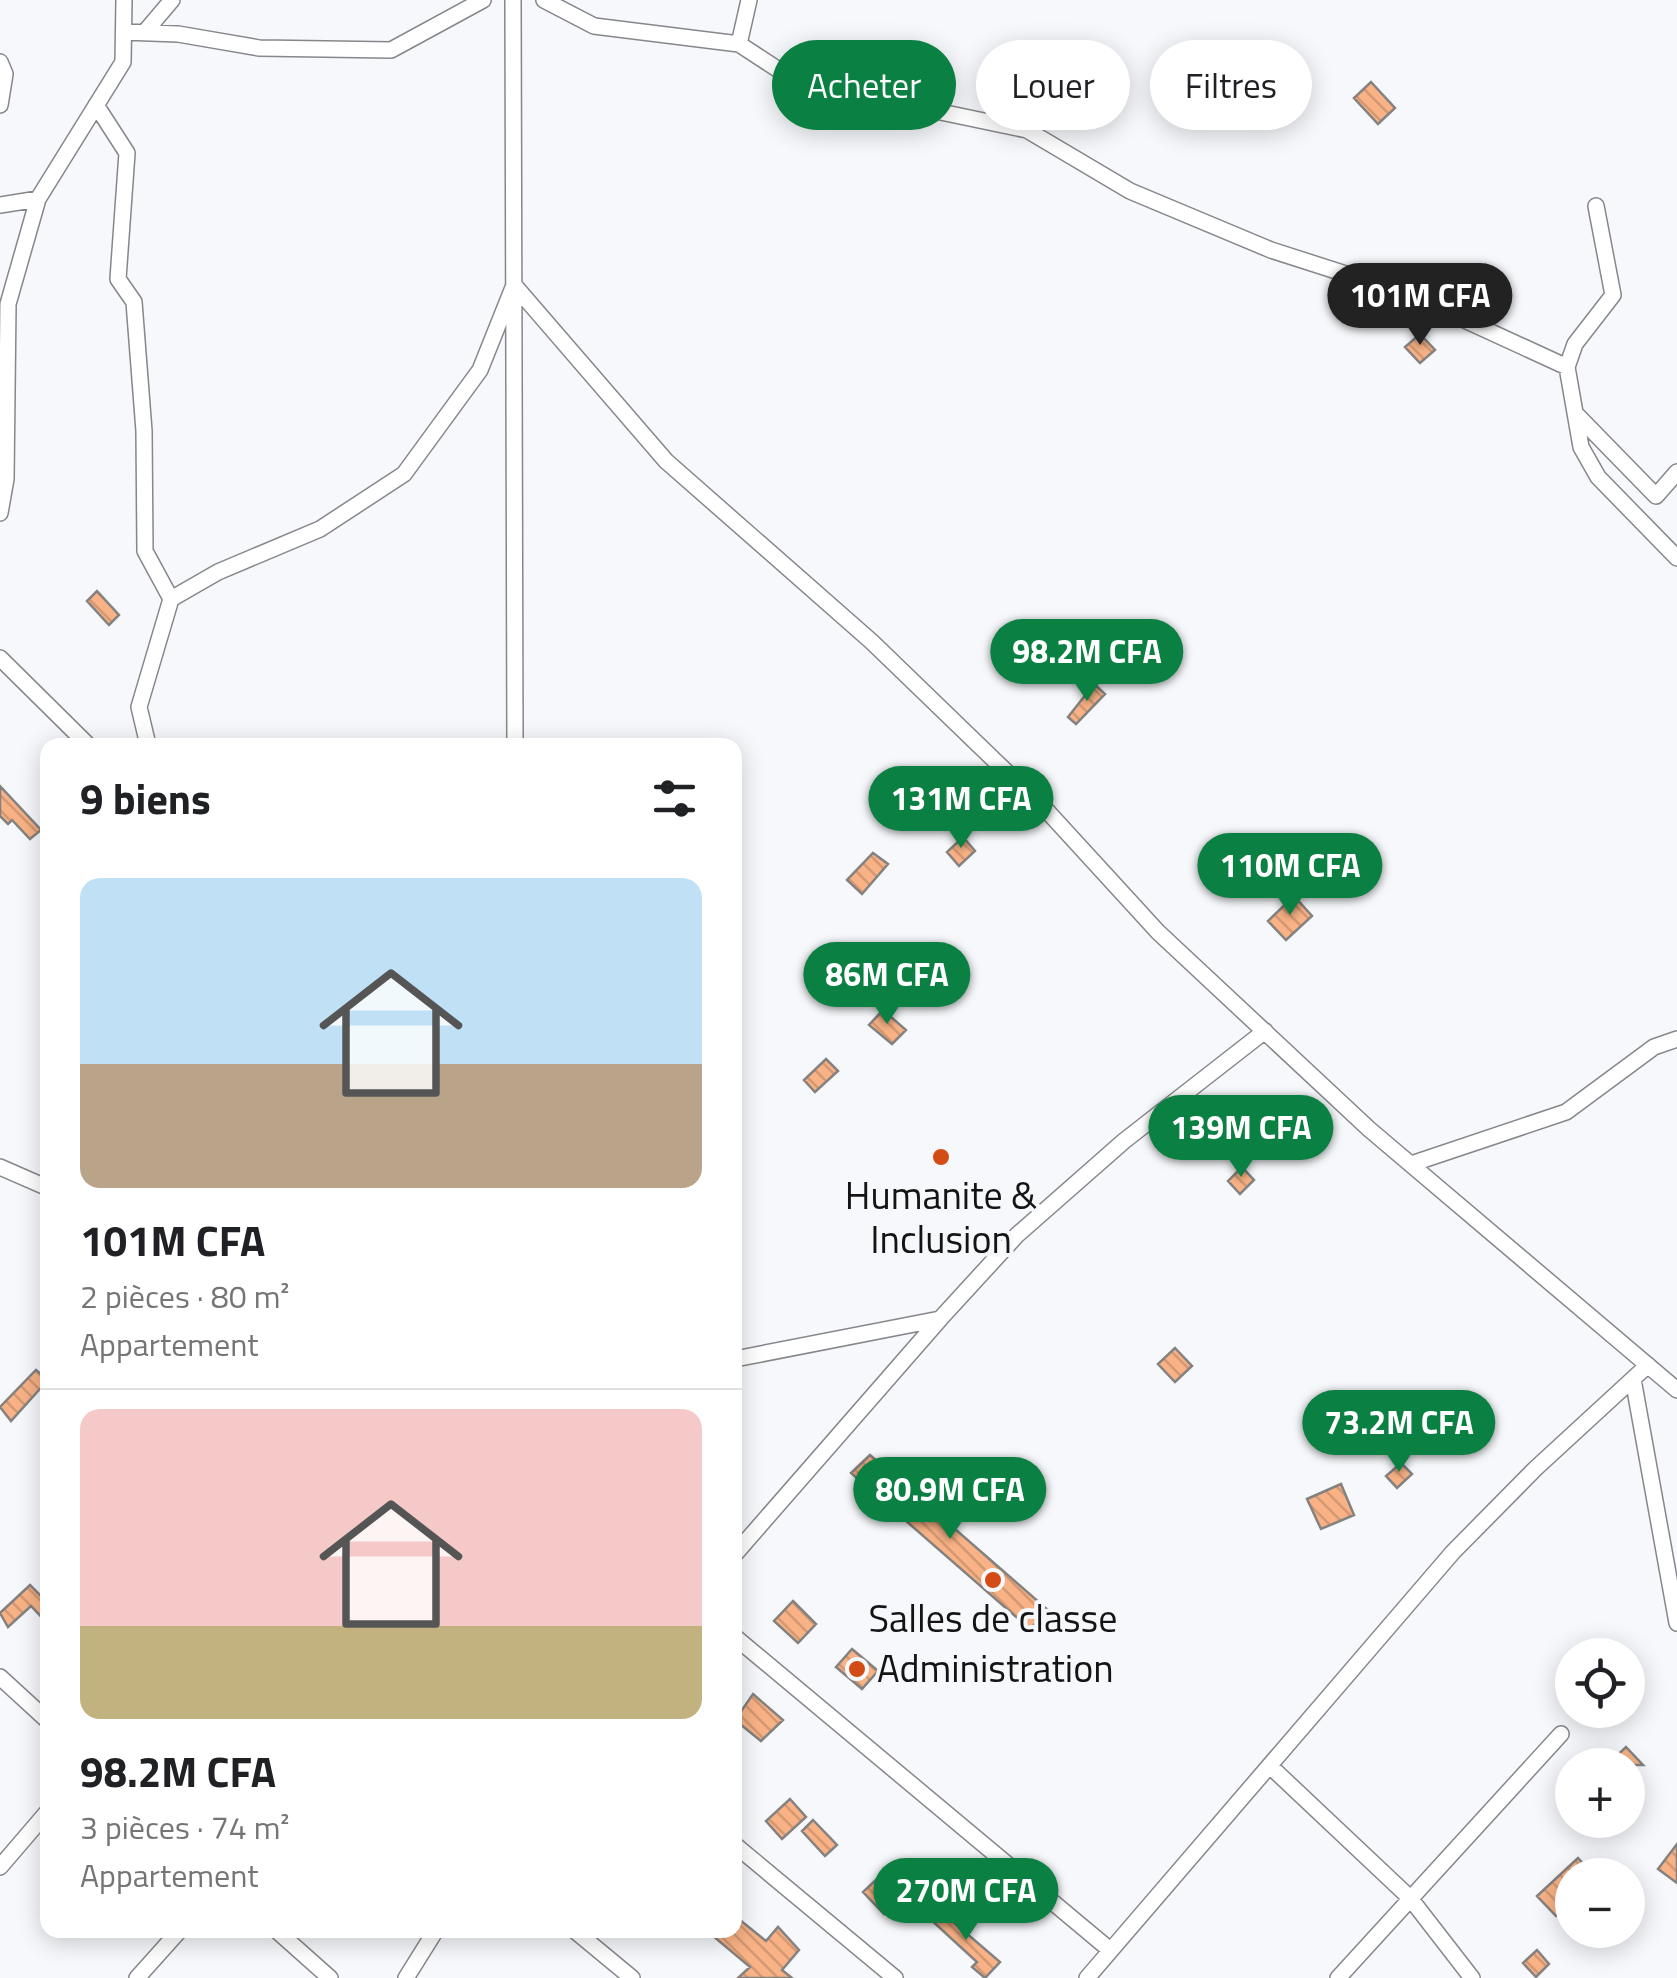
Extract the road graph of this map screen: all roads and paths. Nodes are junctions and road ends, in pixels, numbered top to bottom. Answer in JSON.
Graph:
{"nodes":[{"id":1,"x":124,"y":0,"type":"edge"},
{"id":2,"x":172,"y":0,"type":"edge"},
{"id":3,"x":483,"y":0,"type":"edge"},
{"id":4,"x":513,"y":0,"type":"edge"},
{"id":5,"x":544,"y":0,"type":"edge"},
{"id":6,"x":749,"y":0,"type":"edge"},
{"id":7,"x":124,"y":32,"type":"junction"},
{"id":8,"x":144,"y":33,"type":"junction"},
{"id":9,"x":738,"y":44,"type":"junction"},
{"id":10,"x":0,"y":62,"type":"edge"},
{"id":11,"x":0,"y":105,"type":"edge"},
{"id":12,"x":96,"y":105,"type":"junction"},
{"id":13,"x":38,"y":199,"type":"junction"},
{"id":14,"x":0,"y":204,"type":"edge"},
{"id":15,"x":1596,"y":206,"type":"dead end"},
{"id":16,"x":514,"y":286,"type":"junction"},
{"id":17,"x":1566,"y":367,"type":"junction"},
{"id":18,"x":1576,"y":414,"type":"junction"},
{"id":19,"x":1677,"y":472,"type":"edge"},
{"id":20,"x":0,"y":514,"type":"edge"},
{"id":21,"x":1677,"y":558,"type":"edge"},
{"id":22,"x":171,"y":599,"type":"junction"},
{"id":23,"x":0,"y":658,"type":"edge"},
{"id":24,"x":81,"y":738,"type":"edge"},
{"id":25,"x":146,"y":738,"type":"edge"},
{"id":26,"x":515,"y":738,"type":"edge"},
{"id":27,"x":1265,"y":1031,"type":"junction"},
{"id":28,"x":1677,"y":1039,"type":"edge"},
{"id":29,"x":1410,"y":1164,"type":"junction"},
{"id":30,"x":0,"y":1166,"type":"edge"},
{"id":31,"x":40,"y":1184,"type":"edge"},
{"id":32,"x":940,"y":1319,"type":"junction"},
{"id":33,"x":742,"y":1358,"type":"edge"},
{"id":34,"x":1648,"y":1366,"type":"junction"},
{"id":35,"x":1634,"y":1378,"type":"junction"},
{"id":36,"x":1677,"y":1390,"type":"edge"},
{"id":37,"x":742,"y":1546,"type":"edge"},
{"id":38,"x":1677,"y":1623,"type":"edge"},
{"id":39,"x":742,"y":1643,"type":"edge"},
{"id":40,"x":0,"y":1677,"type":"edge"},
{"id":41,"x":40,"y":1714,"type":"edge"},
{"id":42,"x":1561,"y":1734,"type":"dead end"},
{"id":43,"x":1270,"y":1767,"type":"junction"},
{"id":44,"x":40,"y":1820,"type":"edge"},
{"id":45,"x":742,"y":1851,"type":"edge"},
{"id":46,"x":0,"y":1867,"type":"edge"},
{"id":47,"x":1410,"y":1898,"type":"junction"},
{"id":48,"x":173,"y":1938,"type":"edge"},
{"id":49,"x":285,"y":1938,"type":"edge"},
{"id":50,"x":431,"y":1938,"type":"edge"},
{"id":51,"x":584,"y":1938,"type":"edge"},
{"id":52,"x":1110,"y":1950,"type":"junction"},
{"id":53,"x":137,"y":1978,"type":"edge"},
{"id":54,"x":330,"y":1978,"type":"edge"},
{"id":55,"x":406,"y":1978,"type":"edge"},
{"id":56,"x":632,"y":1978,"type":"edge"},
{"id":57,"x":894,"y":1978,"type":"edge"},
{"id":58,"x":1086,"y":1978,"type":"edge"},
{"id":59,"x":1338,"y":1978,"type":"edge"},
{"id":60,"x":1472,"y":1978,"type":"edge"}],
"edges":[{"from":1,"to":7,"type":"street"},
{"from":2,"to":8,"type":"street"},
{"from":3,"to":8,"type":"street"},
{"from":4,"to":16,"type":"street"},
{"from":5,"to":9,"type":"street"},
{"from":6,"to":9,"type":"street"},
{"from":7,"to":8,"type":"street"},
{"from":7,"to":12,"type":"street"},
{"from":9,"to":17,"type":"street"},
{"from":10,"to":11,"type":"street"},
{"from":12,"to":13,"type":"street"},
{"from":12,"to":22,"type":"street"},
{"from":13,"to":14,"type":"street"},
{"from":13,"to":20,"type":"street"},
{"from":15,"to":17,"type":"street"},
{"from":16,"to":22,"type":"street"},
{"from":16,"to":26,"type":"street"},
{"from":16,"to":27,"type":"street"},
{"from":17,"to":18,"type":"street"},
{"from":18,"to":19,"type":"street"},
{"from":18,"to":21,"type":"street"},
{"from":22,"to":25,"type":"street"},
{"from":23,"to":24,"type":"street"},
{"from":27,"to":29,"type":"street"},
{"from":27,"to":32,"type":"street"},
{"from":28,"to":29,"type":"street"},
{"from":29,"to":34,"type":"street"},
{"from":30,"to":31,"type":"street"},
{"from":32,"to":33,"type":"street"},
{"from":32,"to":37,"type":"street"},
{"from":34,"to":35,"type":"street"},
{"from":34,"to":36,"type":"street"},
{"from":35,"to":38,"type":"street"},
{"from":35,"to":43,"type":"street"},
{"from":39,"to":52,"type":"street"},
{"from":40,"to":41,"type":"street"},
{"from":42,"to":47,"type":"street"},
{"from":43,"to":47,"type":"street"},
{"from":43,"to":52,"type":"street"},
{"from":44,"to":46,"type":"street"},
{"from":45,"to":57,"type":"street"},
{"from":47,"to":59,"type":"street"},
{"from":47,"to":60,"type":"street"},
{"from":48,"to":53,"type":"street"},
{"from":49,"to":54,"type":"street"},
{"from":50,"to":55,"type":"street"},
{"from":51,"to":56,"type":"street"},
{"from":52,"to":58,"type":"street"}]}
